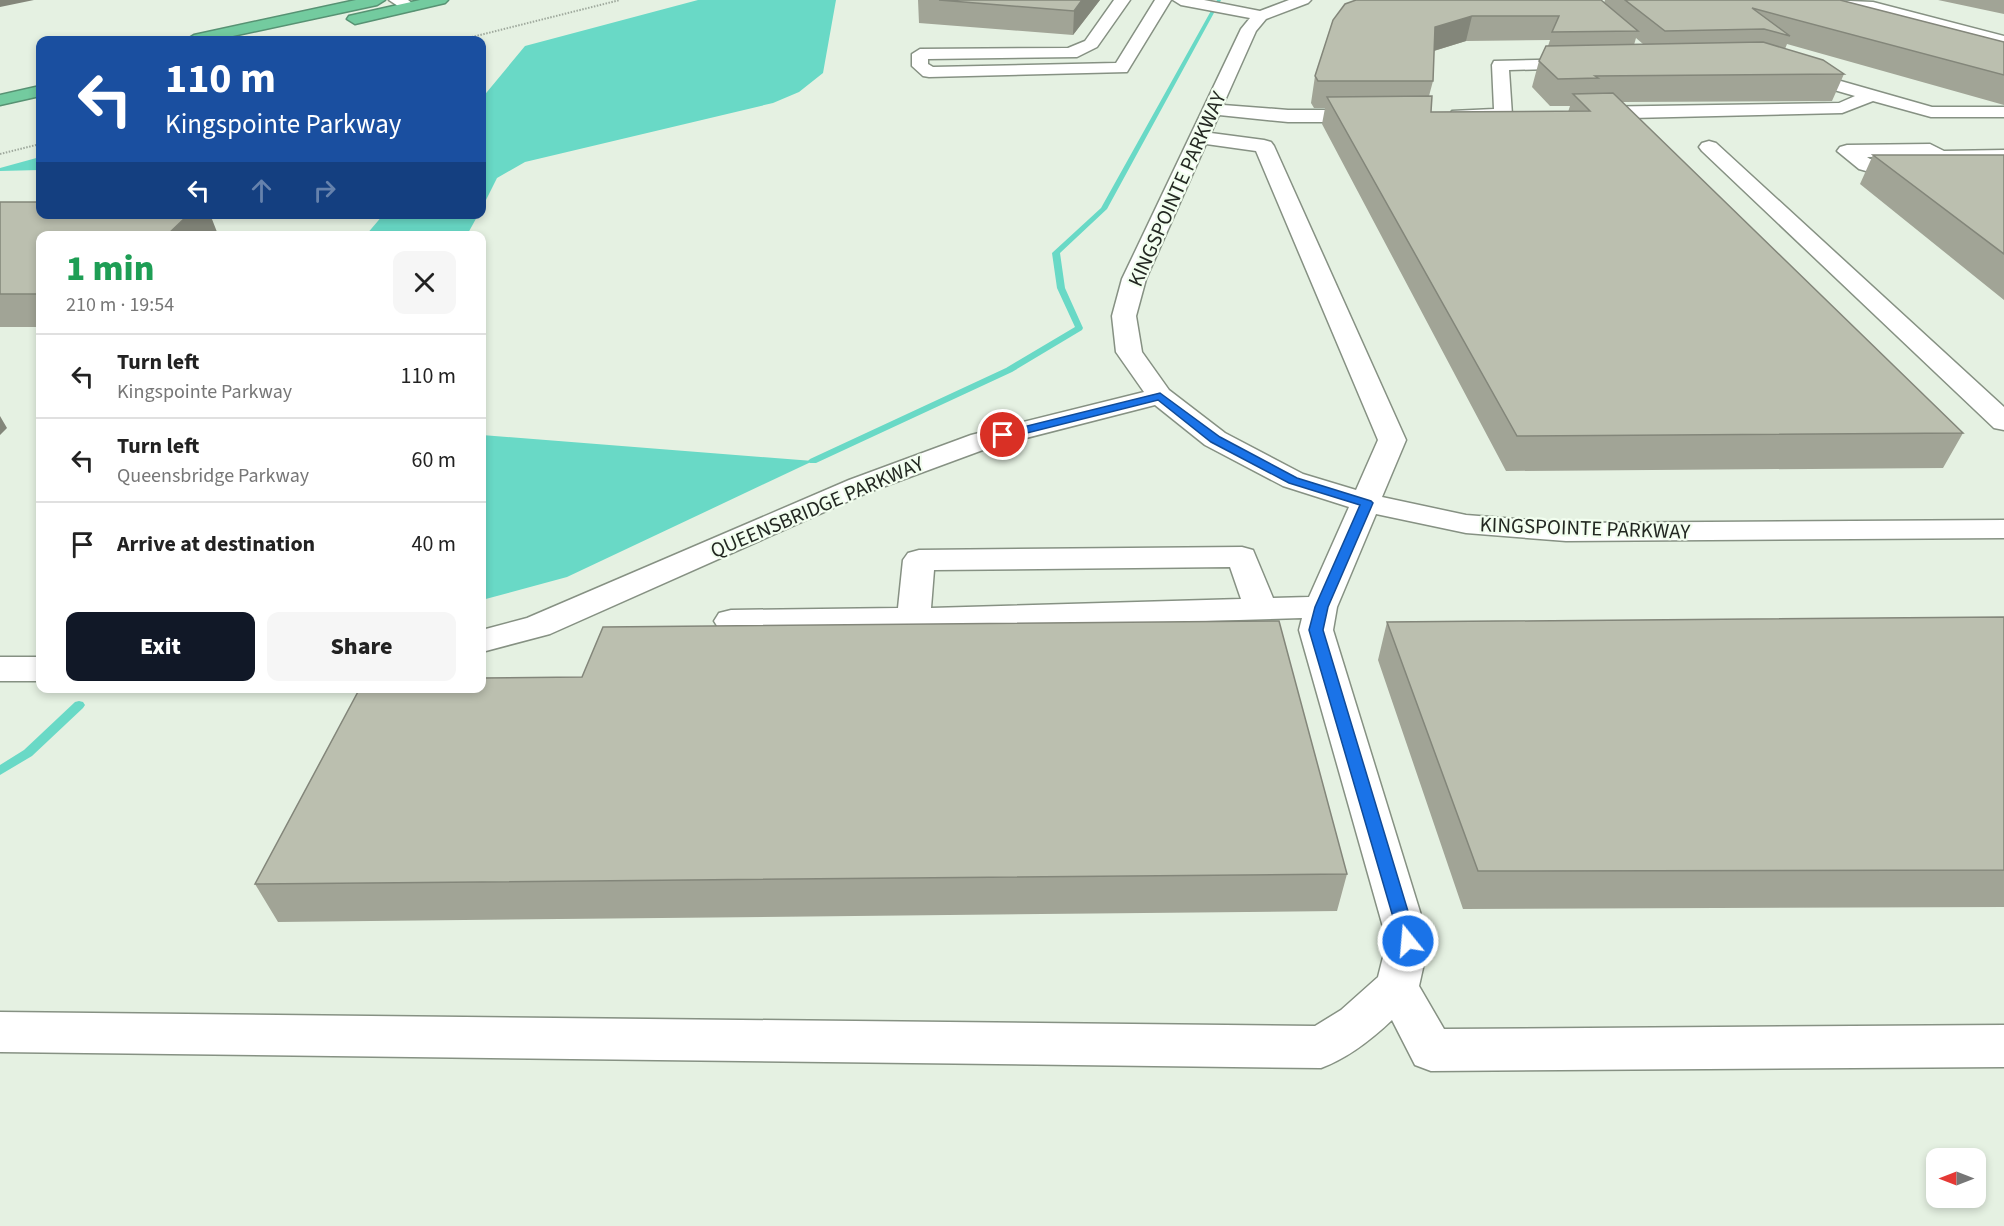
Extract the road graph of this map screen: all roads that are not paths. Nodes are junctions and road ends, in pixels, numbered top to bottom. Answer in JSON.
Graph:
{"nodes":[{"id":1,"x":377,"y":0,"type":"edge"},
{"id":2,"x":440,"y":0,"type":"edge"},
{"id":3,"x":1123,"y":0,"type":"edge"},
{"id":4,"x":1181,"y":0,"type":"edge"},
{"id":5,"x":1303,"y":0,"type":"edge"},
{"id":6,"x":1834,"y":0,"type":"edge"},
{"id":7,"x":1137,"y":1,"type":"edge"},
{"id":8,"x":1162,"y":2,"type":"edge"},
{"id":9,"x":403,"y":4,"type":"edge"},
{"id":10,"x":1261,"y":16,"type":"junction"},
{"id":11,"x":212,"y":36,"type":"edge"},
{"id":12,"x":278,"y":36,"type":"edge"},
{"id":13,"x":2004,"y":40,"type":"edge"},
{"id":14,"x":1606,"y":63,"type":"edge"},
{"id":15,"x":1777,"y":68,"type":"edge"},
{"id":16,"x":36,"y":76,"type":"edge"},
{"id":17,"x":0,"y":84,"type":"edge"},
{"id":18,"x":36,"y":92,"type":"edge"},
{"id":19,"x":1872,"y":95,"type":"junction"},
{"id":20,"x":0,"y":100,"type":"edge"},
{"id":21,"x":1212,"y":109,"type":"junction"},
{"id":22,"x":2004,"y":112,"type":"edge"},
{"id":23,"x":1573,"y":113,"type":"edge"},
{"id":24,"x":1526,"y":114,"type":"edge"},
{"id":25,"x":1443,"y":115,"type":"edge"},
{"id":26,"x":1503,"y":115,"type":"junction"},
{"id":27,"x":1384,"y":116,"type":"edge"},
{"id":28,"x":1199,"y":137,"type":"junction"},
{"id":29,"x":1709,"y":147,"type":"dead end"},
{"id":30,"x":2004,"y":156,"type":"edge"},
{"id":31,"x":1939,"y":157,"type":"edge"},
{"id":32,"x":1160,"y":396,"type":"junction"},
{"id":33,"x":2002,"y":418,"type":"edge"},
{"id":34,"x":1366,"y":503,"type":"junction"},
{"id":35,"x":2004,"y":529,"type":"edge"},
{"id":36,"x":1321,"y":607,"type":"junction"},
{"id":37,"x":1261,"y":608,"type":"junction"},
{"id":38,"x":914,"y":619,"type":"junction"},
{"id":39,"x":731,"y":621,"type":"dead end"},
{"id":40,"x":486,"y":640,"type":"edge"},
{"id":41,"x":0,"y":669,"type":"edge"},
{"id":42,"x":36,"y":669,"type":"edge"},
{"id":43,"x":1397,"y":987,"type":"junction"},
{"id":44,"x":0,"y":1032,"type":"edge"},
{"id":45,"x":2004,"y":1046,"type":"edge"}],
"edges":[{"from":1,"to":11,"type":"highway"},
{"from":2,"to":9,"type":"highway"},
{"from":3,"to":7,"type":"street"},
{"from":3,"to":8,"type":"street"},
{"from":4,"to":10,"type":"street"},
{"from":5,"to":10,"type":"street"},
{"from":6,"to":13,"type":"street"},
{"from":7,"to":8,"type":"street"},
{"from":9,"to":12,"type":"highway"},
{"from":10,"to":21,"type":"street","name":"KINGSPOINTE PARKWAY"},
{"from":14,"to":26,"type":"street"},
{"from":15,"to":19,"type":"street"},
{"from":16,"to":17,"type":"highway"},
{"from":18,"to":20,"type":"highway"},
{"from":19,"to":22,"type":"street"},
{"from":19,"to":23,"type":"street"},
{"from":21,"to":27,"type":"street"},
{"from":21,"to":28,"type":"street","name":"KINGSPOINTE PARKWAY"},
{"from":24,"to":26,"type":"street"},
{"from":25,"to":26,"type":"street"},
{"from":28,"to":32,"type":"street","name":"KINGSPOINTE PARKWAY"},
{"from":28,"to":34,"type":"street"},
{"from":29,"to":33,"type":"street"},
{"from":30,"to":31,"type":"street"},
{"from":32,"to":34,"type":"street","name":"KINGSPOINTE PARKWAY"},
{"from":32,"to":40,"type":"street","name":"QUEENSBRIDGE PARKWAY"},
{"from":34,"to":35,"type":"street","name":"KINGSPOINTE PARKWAY"},
{"from":34,"to":36,"type":"street"},
{"from":36,"to":37,"type":"street"},
{"from":36,"to":43,"type":"street"},
{"from":37,"to":38,"type":"street"},
{"from":37,"to":38,"type":"street"},
{"from":38,"to":39,"type":"street"},
{"from":41,"to":42,"type":"street"},
{"from":43,"to":44,"type":"street"},
{"from":43,"to":45,"type":"street"}]}
